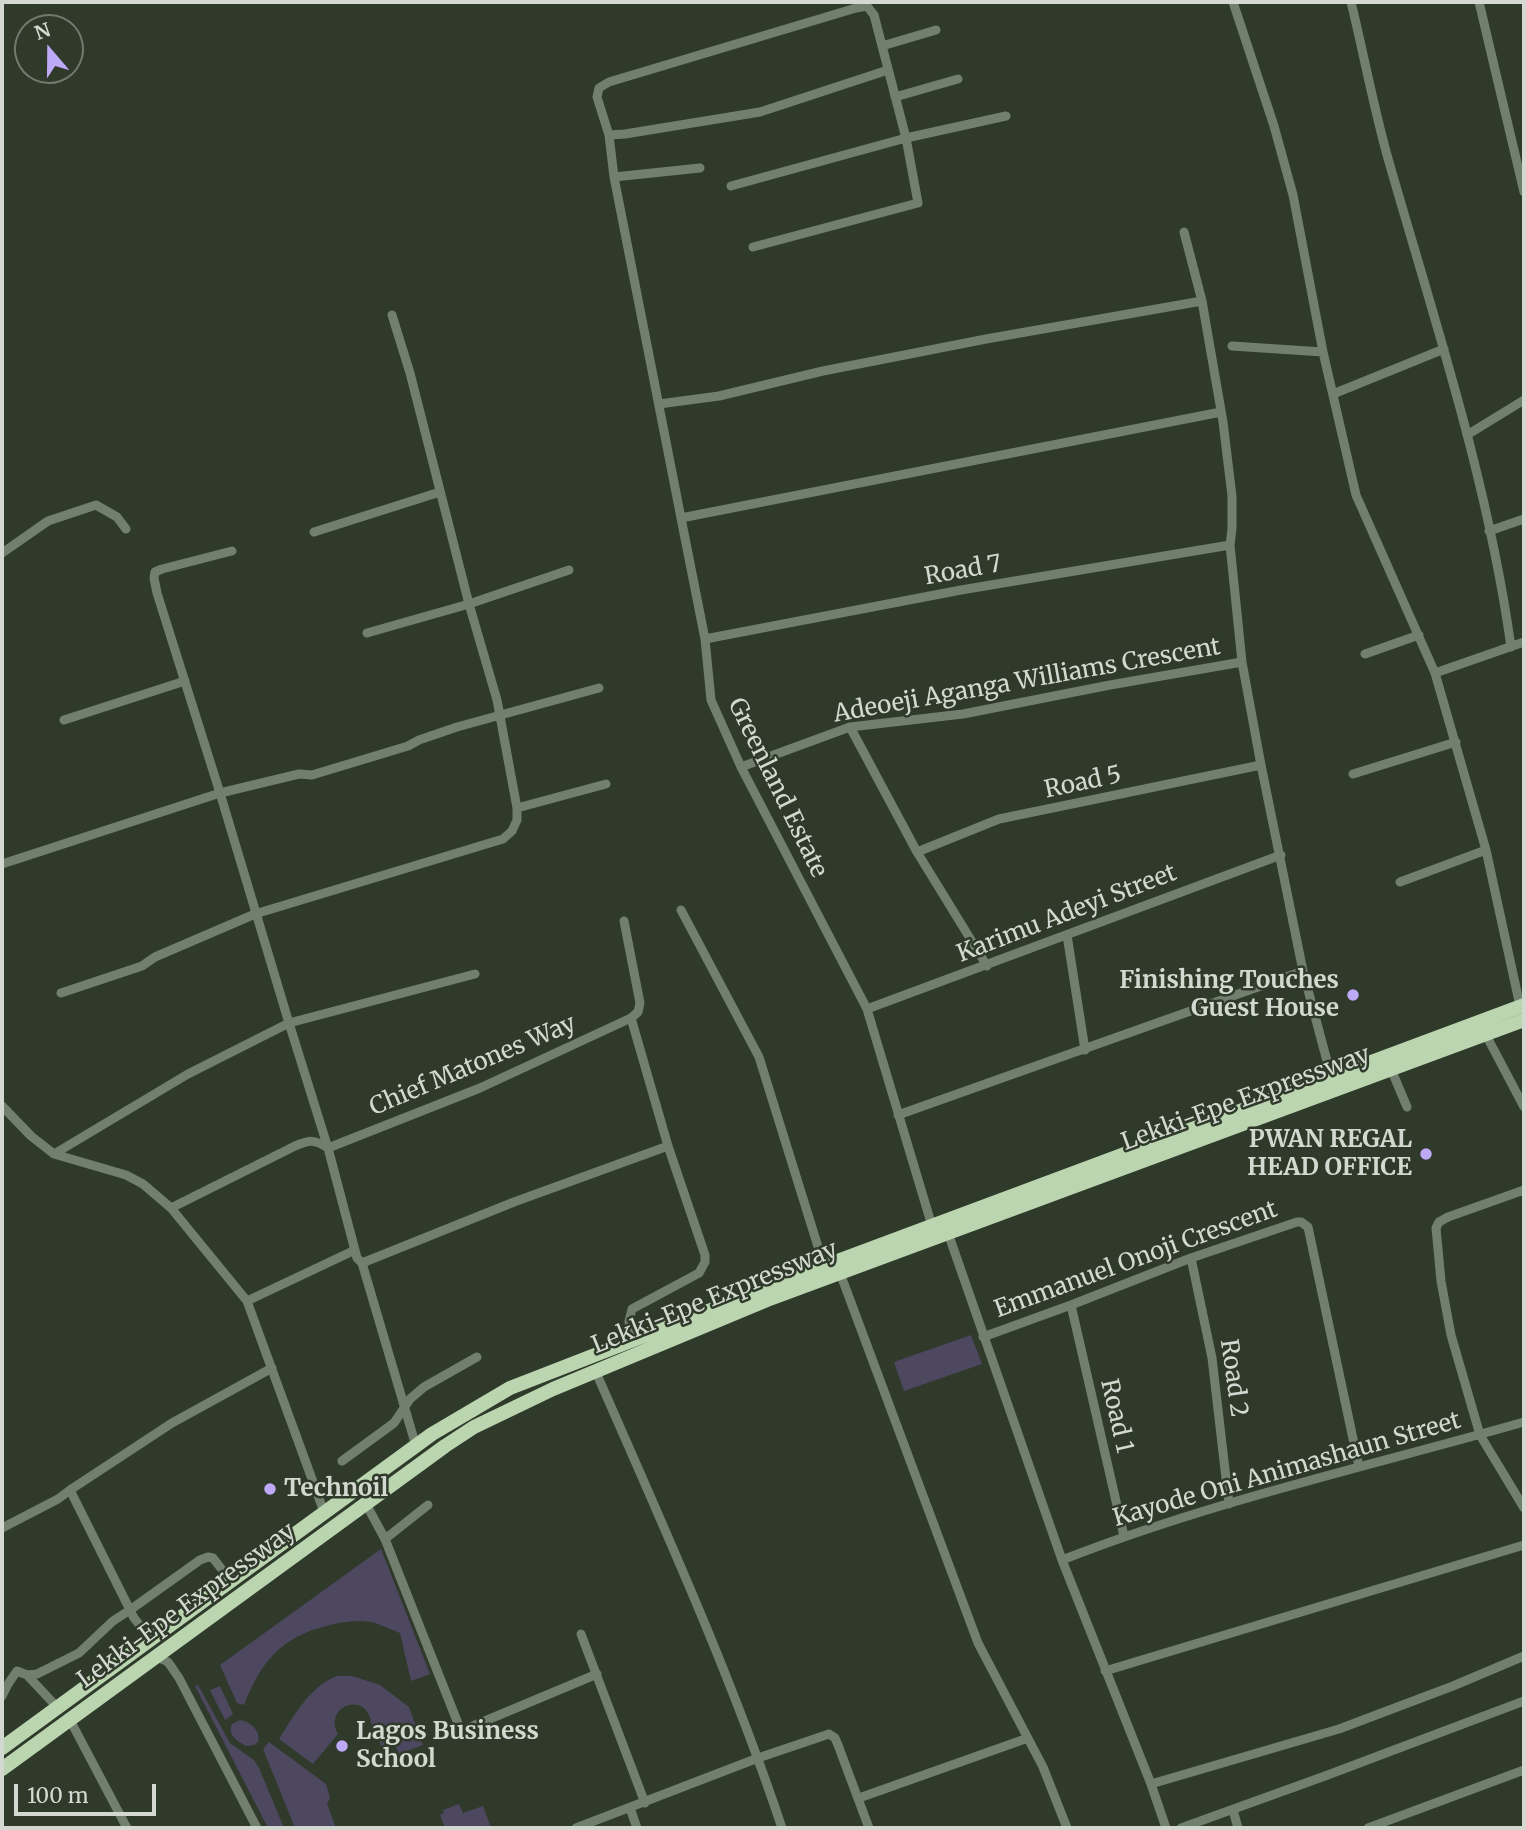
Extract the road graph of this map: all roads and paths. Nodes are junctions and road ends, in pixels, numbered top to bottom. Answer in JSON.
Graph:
{"nodes":[{"id":1,"x":1233,"y":2,"type":"edge"},
{"id":2,"x":1351,"y":2,"type":"edge"},
{"id":3,"x":1479,"y":2,"type":"edge"},
{"id":4,"x":868,"y":4,"type":"edge"},
{"id":5,"x":936,"y":30,"type":"dead end"},
{"id":6,"x":882,"y":46,"type":"junction"},
{"id":7,"x":888,"y":70,"type":"junction"},
{"id":8,"x":958,"y":79,"type":"dead end"},
{"id":9,"x":895,"y":97,"type":"junction"},
{"id":10,"x":1006,"y":116,"type":"dead end"},
{"id":11,"x":609,"y":135,"type":"junction"},
{"id":12,"x":906,"y":138,"type":"junction"},
{"id":13,"x":700,"y":168,"type":"dead end"},
{"id":14,"x":614,"y":177,"type":"junction"},
{"id":15,"x":731,"y":186,"type":"dead end"},
{"id":16,"x":1524,"y":192,"type":"edge"},
{"id":17,"x":1184,"y":232,"type":"dead end"},
{"id":18,"x":753,"y":247,"type":"dead end"},
{"id":19,"x":1202,"y":301,"type":"junction"},
{"id":20,"x":392,"y":315,"type":"dead end"},
{"id":21,"x":1233,"y":346,"type":"dead end"},
{"id":22,"x":1444,"y":349,"type":"junction"},
{"id":23,"x":1323,"y":352,"type":"junction"},
{"id":24,"x":1333,"y":394,"type":"junction"},
{"id":25,"x":1524,"y":400,"type":"edge"},
{"id":26,"x":659,"y":404,"type":"junction"},
{"id":27,"x":1221,"y":412,"type":"junction"},
{"id":28,"x":1467,"y":435,"type":"junction"},
{"id":29,"x":440,"y":492,"type":"junction"},
{"id":30,"x":681,"y":517,"type":"junction"},
{"id":31,"x":1524,"y":519,"type":"edge"},
{"id":32,"x":126,"y":529,"type":"dead end"},
{"id":33,"x":1489,"y":531,"type":"junction"},
{"id":34,"x":314,"y":532,"type":"dead end"},
{"id":35,"x":1230,"y":545,"type":"junction"},
{"id":36,"x":232,"y":551,"type":"dead end"},
{"id":37,"x":2,"y":553,"type":"edge"},
{"id":38,"x":569,"y":570,"type":"dead end"},
{"id":39,"x":468,"y":604,"type":"junction"},
{"id":40,"x":367,"y":633,"type":"dead end"},
{"id":41,"x":1419,"y":635,"type":"junction"},
{"id":42,"x":705,"y":639,"type":"junction"},
{"id":43,"x":1524,"y":642,"type":"edge"},
{"id":44,"x":1511,"y":647,"type":"junction"},
{"id":45,"x":1365,"y":654,"type":"dead end"},
{"id":46,"x":1242,"y":662,"type":"junction"},
{"id":47,"x":1435,"y":673,"type":"junction"},
{"id":48,"x":185,"y":681,"type":"junction"},
{"id":49,"x":599,"y":688,"type":"dead end"},
{"id":50,"x":499,"y":715,"type":"junction"},
{"id":51,"x":64,"y":720,"type":"dead end"},
{"id":52,"x":850,"y":727,"type":"junction"},
{"id":53,"x":1456,"y":742,"type":"junction"},
{"id":54,"x":1261,"y":765,"type":"junction"},
{"id":55,"x":741,"y":767,"type":"junction"},
{"id":56,"x":1353,"y":774,"type":"dead end"},
{"id":57,"x":606,"y":784,"type":"dead end"},
{"id":58,"x":220,"y":793,"type":"junction"},
{"id":59,"x":517,"y":808,"type":"junction"},
{"id":60,"x":1486,"y":850,"type":"junction"},
{"id":61,"x":917,"y":852,"type":"junction"},
{"id":62,"x":1281,"y":855,"type":"junction"},
{"id":63,"x":2,"y":864,"type":"edge"},
{"id":64,"x":1400,"y":882,"type":"dead end"},
{"id":65,"x":681,"y":910,"type":"dead end"},
{"id":66,"x":255,"y":914,"type":"junction"},
{"id":67,"x":624,"y":921,"type":"dead end"},
{"id":68,"x":1067,"y":934,"type":"junction"},
{"id":69,"x":987,"y":966,"type":"junction"},
{"id":70,"x":1303,"y":971,"type":"junction"},
{"id":71,"x":475,"y":974,"type":"dead end"},
{"id":72,"x":61,"y":993,"type":"dead end"},
{"id":73,"x":867,"y":1009,"type":"junction"},
{"id":74,"x":1523,"y":1011,"type":"edge"},
{"id":75,"x":631,"y":1018,"type":"junction"},
{"id":76,"x":289,"y":1023,"type":"junction"},
{"id":77,"x":1486,"y":1035,"type":"junction"},
{"id":78,"x":1085,"y":1050,"type":"junction"},
{"id":79,"x":1391,"y":1069,"type":"junction"},
{"id":80,"x":1331,"y":1076,"type":"junction"},
{"id":81,"x":2,"y":1106,"type":"edge"},
{"id":82,"x":1406,"y":1107,"type":"dead end"},
{"id":83,"x":1524,"y":1107,"type":"edge"},
{"id":84,"x":898,"y":1115,"type":"junction"},
{"id":85,"x":668,"y":1146,"type":"junction"},
{"id":86,"x":328,"y":1147,"type":"junction"},
{"id":87,"x":54,"y":1154,"type":"junction"},
{"id":88,"x":1067,"y":1182,"type":"junction"},
{"id":89,"x":1524,"y":1190,"type":"edge"},
{"id":90,"x":171,"y":1208,"type":"junction"},
{"id":91,"x":932,"y":1226,"type":"junction"},
{"id":92,"x":948,"y":1233,"type":"junction"},
{"id":93,"x":355,"y":1250,"type":"junction"},
{"id":94,"x":1191,"y":1258,"type":"junction"},
{"id":95,"x":362,"y":1263,"type":"junction"},
{"id":96,"x":824,"y":1266,"type":"junction"},
{"id":97,"x":840,"y":1273,"type":"junction"},
{"id":98,"x":247,"y":1301,"type":"junction"},
{"id":99,"x":1072,"y":1305,"type":"junction"},
{"id":100,"x":983,"y":1337,"type":"junction"},
{"id":101,"x":631,"y":1339,"type":"junction"},
{"id":102,"x":477,"y":1357,"type":"dead end"},
{"id":103,"x":272,"y":1368,"type":"junction"},
{"id":104,"x":595,"y":1370,"type":"junction"},
{"id":105,"x":404,"y":1406,"type":"junction"},
{"id":106,"x":1524,"y":1422,"type":"edge"},
{"id":107,"x":1480,"y":1435,"type":"junction"},
{"id":108,"x":416,"y":1446,"type":"junction"},
{"id":109,"x":342,"y":1461,"type":"dead end"},
{"id":110,"x":1359,"y":1467,"type":"junction"},
{"id":111,"x":70,"y":1490,"type":"junction"},
{"id":112,"x":366,"y":1504,"type":"junction"},
{"id":113,"x":1230,"y":1504,"type":"junction"},
{"id":114,"x":428,"y":1505,"type":"dead end"},
{"id":115,"x":1524,"y":1508,"type":"edge"},
{"id":116,"x":324,"y":1512,"type":"junction"},
{"id":117,"x":2,"y":1528,"type":"edge"},
{"id":118,"x":1124,"y":1536,"type":"junction"},
{"id":119,"x":385,"y":1539,"type":"junction"},
{"id":120,"x":1524,"y":1545,"type":"edge"},
{"id":121,"x":1062,"y":1560,"type":"junction"},
{"id":122,"x":231,"y":1581,"type":"junction"},
{"id":123,"x":130,"y":1610,"type":"junction"},
{"id":124,"x":581,"y":1634,"type":"dead end"},
{"id":125,"x":151,"y":1639,"type":"junction"},
{"id":126,"x":1524,"y":1656,"type":"edge"},
{"id":127,"x":157,"y":1657,"type":"junction"},
{"id":128,"x":1105,"y":1671,"type":"junction"},
{"id":129,"x":597,"y":1674,"type":"junction"},
{"id":130,"x":27,"y":1675,"type":"junction"},
{"id":131,"x":2,"y":1696,"type":"edge"},
{"id":132,"x":1524,"y":1701,"type":"edge"},
{"id":133,"x":57,"y":1707,"type":"junction"},
{"id":134,"x":70,"y":1720,"type":"junction"},
{"id":135,"x":1028,"y":1738,"type":"junction"},
{"id":136,"x":2,"y":1748,"type":"edge"},
{"id":137,"x":758,"y":1758,"type":"junction"},
{"id":138,"x":2,"y":1769,"type":"edge"},
{"id":139,"x":1524,"y":1770,"type":"edge"},
{"id":140,"x":1151,"y":1784,"type":"junction"},
{"id":141,"x":859,"y":1798,"type":"junction"},
{"id":142,"x":645,"y":1803,"type":"junction"},
{"id":143,"x":630,"y":1808,"type":"junction"},
{"id":144,"x":1233,"y":1810,"type":"junction"},
{"id":145,"x":127,"y":1828,"type":"edge"},
{"id":146,"x":257,"y":1828,"type":"edge"},
{"id":147,"x":576,"y":1828,"type":"edge"},
{"id":148,"x":637,"y":1828,"type":"edge"},
{"id":149,"x":782,"y":1828,"type":"edge"},
{"id":150,"x":869,"y":1828,"type":"edge"},
{"id":151,"x":1067,"y":1828,"type":"edge"},
{"id":152,"x":1166,"y":1828,"type":"edge"},
{"id":153,"x":1181,"y":1828,"type":"edge"},
{"id":154,"x":1238,"y":1828,"type":"edge"},
{"id":155,"x":1368,"y":1828,"type":"edge"}],
"edges":[{"from":1,"to":23,"type":"street"},
{"from":2,"to":22,"type":"street"},
{"from":3,"to":16,"type":"street"},
{"from":4,"to":6,"type":"street"},
{"from":4,"to":11,"type":"street","name":"Greenland Estate"},
{"from":5,"to":6,"type":"street"},
{"from":6,"to":7,"type":"street"},
{"from":7,"to":9,"type":"street"},
{"from":7,"to":11,"type":"street"},
{"from":8,"to":9,"type":"street"},
{"from":9,"to":12,"type":"street"},
{"from":10,"to":12,"type":"street"},
{"from":11,"to":14,"type":"street","name":"Greenland Estate"},
{"from":12,"to":15,"type":"street"},
{"from":12,"to":18,"type":"street"},
{"from":13,"to":14,"type":"street"},
{"from":14,"to":26,"type":"street","name":"Greenland Estate"},
{"from":17,"to":19,"type":"street"},
{"from":19,"to":26,"type":"street"},
{"from":19,"to":27,"type":"street"},
{"from":20,"to":29,"type":"street"},
{"from":21,"to":23,"type":"street"},
{"from":22,"to":24,"type":"street"},
{"from":22,"to":28,"type":"street"},
{"from":23,"to":24,"type":"street"},
{"from":24,"to":41,"type":"street"},
{"from":25,"to":28,"type":"street"},
{"from":26,"to":30,"type":"street","name":"Greenland Estate"},
{"from":27,"to":30,"type":"street"},
{"from":27,"to":35,"type":"street"},
{"from":28,"to":33,"type":"street"},
{"from":29,"to":34,"type":"street"},
{"from":29,"to":39,"type":"street"},
{"from":30,"to":42,"type":"street","name":"Greenland Estate"},
{"from":31,"to":33,"type":"street"},
{"from":32,"to":37,"type":"street"},
{"from":33,"to":44,"type":"street"},
{"from":35,"to":42,"type":"street","name":"Road 7"},
{"from":35,"to":46,"type":"street"},
{"from":36,"to":48,"type":"street"},
{"from":38,"to":39,"type":"street"},
{"from":39,"to":40,"type":"street"},
{"from":39,"to":50,"type":"street"},
{"from":41,"to":45,"type":"street"},
{"from":41,"to":47,"type":"street"},
{"from":42,"to":55,"type":"street","name":"Greenland Estate"},
{"from":43,"to":44,"type":"street"},
{"from":44,"to":47,"type":"street"},
{"from":46,"to":52,"type":"street","name":"Adeoeji Aganga Williams Crescent"},
{"from":46,"to":54,"type":"street"},
{"from":47,"to":53,"type":"street"},
{"from":48,"to":51,"type":"street"},
{"from":48,"to":58,"type":"street"},
{"from":49,"to":50,"type":"street"},
{"from":50,"to":58,"type":"street"},
{"from":50,"to":59,"type":"street"},
{"from":52,"to":55,"type":"street","name":"Adeoeji Aganga Williams Crescent"},
{"from":52,"to":61,"type":"street"},
{"from":53,"to":56,"type":"street"},
{"from":53,"to":60,"type":"street"},
{"from":54,"to":61,"type":"street","name":"Road 5"},
{"from":54,"to":62,"type":"street"},
{"from":55,"to":73,"type":"street","name":"Greenland Estate"},
{"from":57,"to":59,"type":"street"},
{"from":58,"to":63,"type":"street"},
{"from":58,"to":66,"type":"street"},
{"from":59,"to":66,"type":"street"},
{"from":60,"to":64,"type":"street"},
{"from":60,"to":74,"type":"street"},
{"from":61,"to":69,"type":"street"},
{"from":62,"to":68,"type":"street","name":"Karimu Adeyi Street"},
{"from":62,"to":70,"type":"street"},
{"from":65,"to":96,"type":"street"},
{"from":66,"to":72,"type":"street"},
{"from":66,"to":76,"type":"street"},
{"from":67,"to":75,"type":"street"},
{"from":68,"to":69,"type":"street","name":"Karimu Adeyi Street"},
{"from":68,"to":78,"type":"street"},
{"from":69,"to":73,"type":"street","name":"Karimu Adeyi Street"},
{"from":70,"to":78,"type":"street"},
{"from":70,"to":80,"type":"street"},
{"from":71,"to":76,"type":"street"},
{"from":73,"to":84,"type":"street","name":"Greenland Estate"},
{"from":74,"to":77,"type":"highway","name":"Lekki-Epe Expressway"},
{"from":74,"to":80,"type":"highway","name":"Lekki-Epe Expressway"},
{"from":75,"to":85,"type":"street"},
{"from":75,"to":86,"type":"street","name":"Chief Matones Way"},
{"from":76,"to":86,"type":"street"},
{"from":76,"to":87,"type":"street"},
{"from":77,"to":79,"type":"highway","name":"Lekki-Epe Expressway"},
{"from":77,"to":83,"type":"street"},
{"from":78,"to":84,"type":"street"},
{"from":79,"to":82,"type":"street"},
{"from":79,"to":88,"type":"highway","name":"Lekki-Epe Expressway"},
{"from":80,"to":88,"type":"highway","name":"Lekki-Epe Expressway"},
{"from":81,"to":87,"type":"street"},
{"from":84,"to":91,"type":"street","name":"Greenland Estate"},
{"from":85,"to":95,"type":"street"},
{"from":85,"to":101,"type":"street"},
{"from":86,"to":90,"type":"street"},
{"from":86,"to":93,"type":"street"},
{"from":87,"to":90,"type":"street"},
{"from":88,"to":91,"type":"highway","name":"Lekki-Epe Expressway"},
{"from":88,"to":92,"type":"highway","name":"Lekki-Epe Expressway"},
{"from":89,"to":107,"type":"street"},
{"from":90,"to":98,"type":"street"},
{"from":91,"to":96,"type":"highway","name":"Lekki-Epe Expressway"},
{"from":92,"to":97,"type":"highway","name":"Lekki-Epe Expressway"},
{"from":92,"to":100,"type":"street"},
{"from":93,"to":95,"type":"street"},
{"from":93,"to":98,"type":"street"},
{"from":94,"to":99,"type":"street","name":"Emmanuel Onoji Crescent"},
{"from":94,"to":110,"type":"street","name":"Emmanuel Onoji Crescent"},
{"from":94,"to":113,"type":"street","name":"Road 2"},
{"from":95,"to":105,"type":"street"},
{"from":96,"to":101,"type":"highway","name":"Lekki-Epe Expressway"},
{"from":97,"to":104,"type":"highway","name":"Lekki-Epe Expressway"},
{"from":97,"to":135,"type":"street"},
{"from":98,"to":103,"type":"street"},
{"from":99,"to":100,"type":"street","name":"Emmanuel Onoji Crescent"},
{"from":99,"to":118,"type":"street","name":"Road 1"},
{"from":100,"to":121,"type":"street"},
{"from":101,"to":108,"type":"highway","name":"Lekki-Epe Expressway"},
{"from":102,"to":105,"type":"street"},
{"from":103,"to":111,"type":"street"},
{"from":103,"to":116,"type":"street"},
{"from":104,"to":112,"type":"highway","name":"Lekki-Epe Expressway"},
{"from":104,"to":137,"type":"street"},
{"from":105,"to":108,"type":"street"},
{"from":105,"to":109,"type":"street"},
{"from":106,"to":107,"type":"street","name":"Kayode Oni Animashaun Street"},
{"from":107,"to":110,"type":"street","name":"Kayode Oni Animashaun Street"},
{"from":107,"to":115,"type":"street"},
{"from":108,"to":116,"type":"highway","name":"Lekki-Epe Expressway"},
{"from":110,"to":113,"type":"street","name":"Kayode Oni Animashaun Street"},
{"from":111,"to":117,"type":"street"},
{"from":111,"to":123,"type":"street"},
{"from":112,"to":119,"type":"street"},
{"from":112,"to":127,"type":"highway","name":"Lekki-Epe Expressway"},
{"from":113,"to":118,"type":"street","name":"Kayode Oni Animashaun Street"},
{"from":114,"to":119,"type":"street"},
{"from":116,"to":122,"type":"highway","name":"Lekki-Epe Expressway"},
{"from":118,"to":121,"type":"street","name":"Kayode Oni Animashaun Street"},
{"from":119,"to":129,"type":"street"},
{"from":120,"to":128,"type":"street"},
{"from":121,"to":128,"type":"street"},
{"from":122,"to":123,"type":"street"},
{"from":122,"to":125,"type":"highway","name":"Lekki-Epe Expressway"},
{"from":123,"to":125,"type":"street"},
{"from":123,"to":130,"type":"street"},
{"from":124,"to":129,"type":"street"},
{"from":125,"to":133,"type":"highway","name":"Lekki-Epe Expressway"},
{"from":126,"to":140,"type":"street"},
{"from":127,"to":134,"type":"highway","name":"Lekki-Epe Expressway"},
{"from":127,"to":146,"type":"street"},
{"from":128,"to":140,"type":"street"},
{"from":129,"to":142,"type":"street"},
{"from":130,"to":131,"type":"street"},
{"from":130,"to":133,"type":"street"},
{"from":132,"to":144,"type":"street"},
{"from":133,"to":136,"type":"highway","name":"Lekki-Epe Expressway"},
{"from":134,"to":138,"type":"highway","name":"Lekki-Epe Expressway"},
{"from":134,"to":145,"type":"street"},
{"from":135,"to":141,"type":"street"},
{"from":135,"to":151,"type":"street"},
{"from":137,"to":141,"type":"street"},
{"from":137,"to":142,"type":"street"},
{"from":137,"to":149,"type":"street"},
{"from":139,"to":155,"type":"street"},
{"from":140,"to":152,"type":"street"},
{"from":141,"to":150,"type":"street"},
{"from":142,"to":143,"type":"street"},
{"from":143,"to":147,"type":"street"},
{"from":143,"to":148,"type":"street"},
{"from":144,"to":153,"type":"street"},
{"from":144,"to":154,"type":"street"}]}
